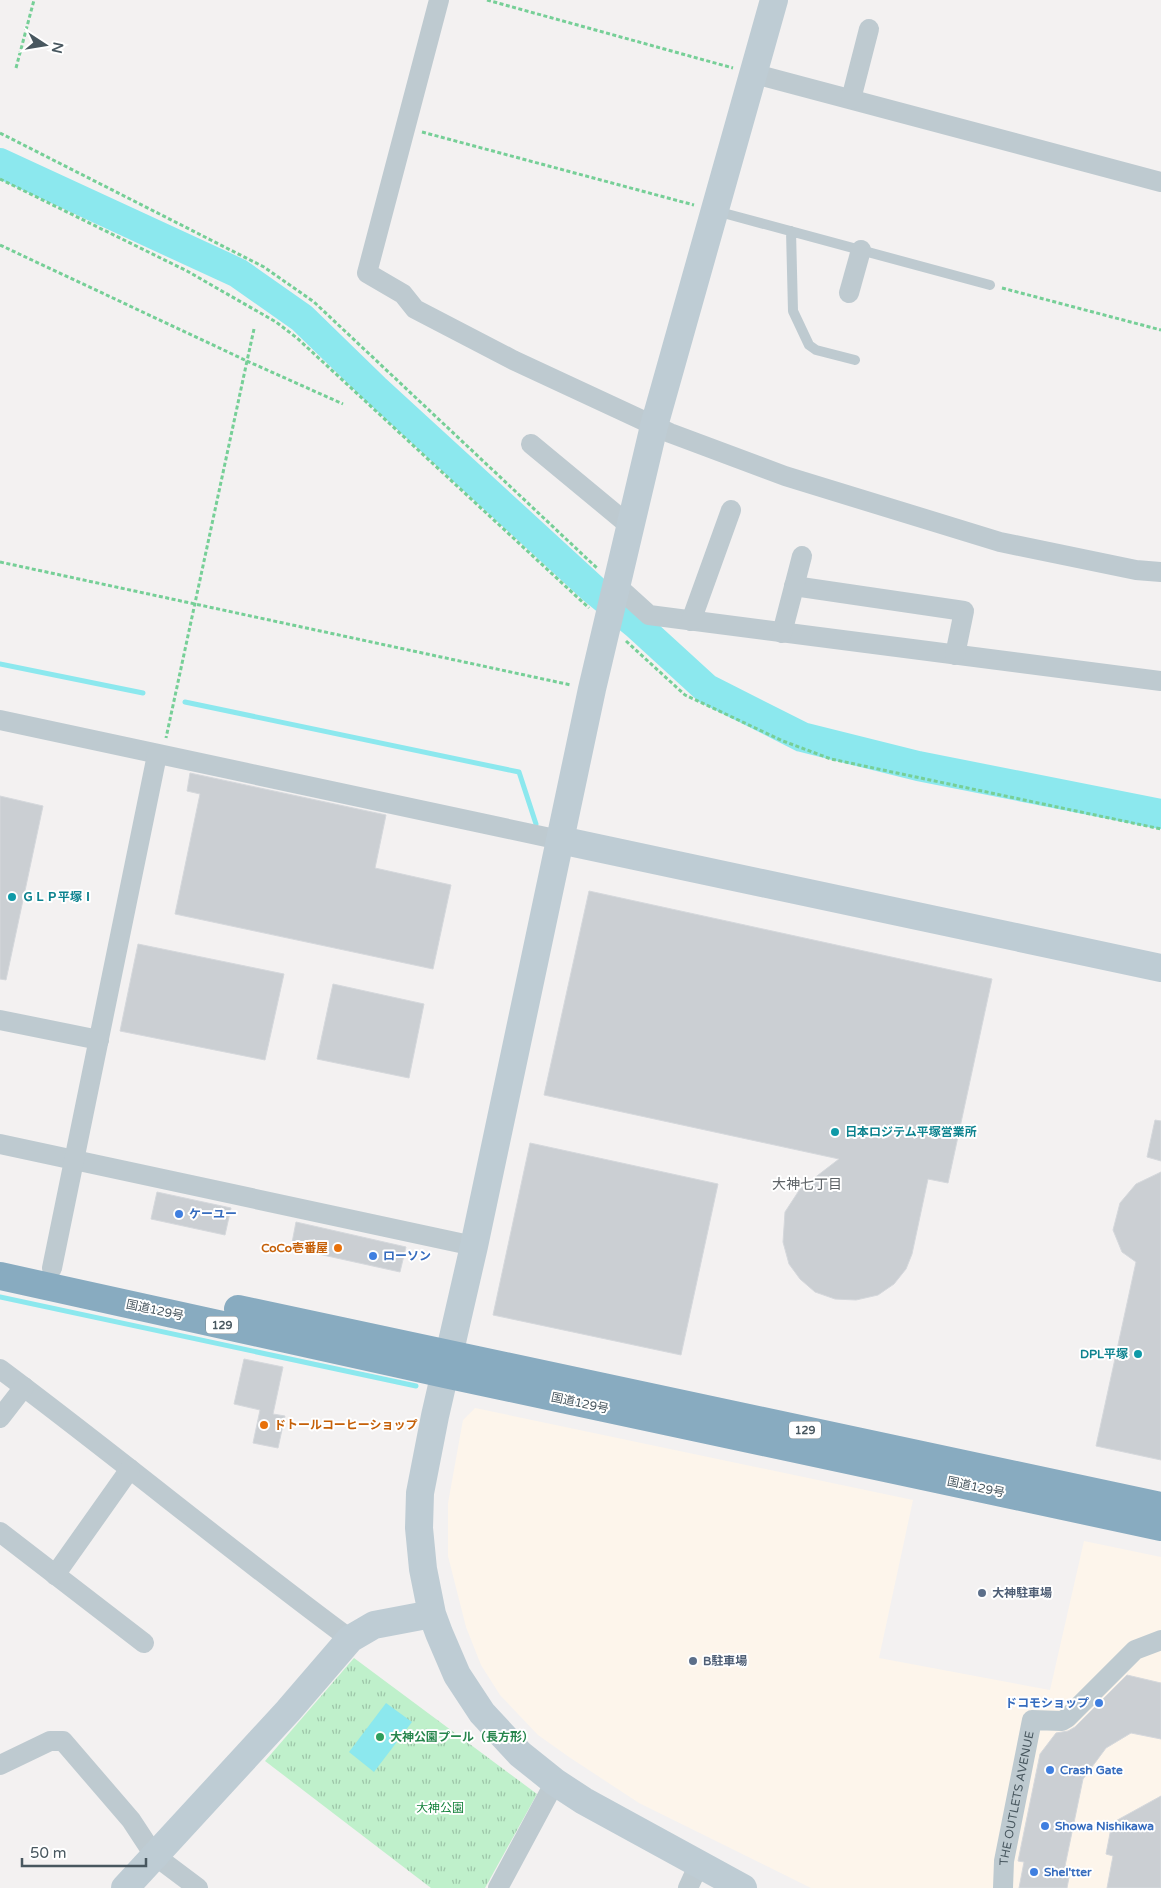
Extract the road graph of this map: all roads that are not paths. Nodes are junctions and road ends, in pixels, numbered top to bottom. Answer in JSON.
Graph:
{"nodes":[{"id":1,"x":439,"y":0,"type":"edge"},
{"id":2,"x":774,"y":0,"type":"edge"},
{"id":3,"x":869,"y":29,"type":"dead end"},
{"id":4,"x":755,"y":74,"type":"junction"},
{"id":5,"x":851,"y":100,"type":"junction"},
{"id":6,"x":1161,"y":182,"type":"edge"},
{"id":7,"x":716,"y":211,"type":"junction"},
{"id":8,"x":791,"y":231,"type":"junction"},
{"id":9,"x":862,"y":250,"type":"junction"},
{"id":10,"x":990,"y":284,"type":"road end"},
{"id":11,"x":849,"y":293,"type":"dead end"},
{"id":12,"x":855,"y":360,"type":"dead end"},
{"id":13,"x":654,"y":426,"type":"junction"},
{"id":14,"x":531,"y":444,"type":"dead end"},
{"id":15,"x":731,"y":510,"type":"dead end"},
{"id":16,"x":630,"y":526,"type":"junction"},
{"id":17,"x":802,"y":556,"type":"dead end"},
{"id":18,"x":1161,"y":572,"type":"edge"},
{"id":19,"x":794,"y":586,"type":"junction"},
{"id":20,"x":616,"y":588,"type":"junction"},
{"id":21,"x":691,"y":621,"type":"junction"},
{"id":22,"x":782,"y":633,"type":"junction"},
{"id":23,"x":955,"y":655,"type":"junction"},
{"id":24,"x":1161,"y":681,"type":"edge"},
{"id":25,"x":0,"y":720,"type":"edge"},
{"id":26,"x":160,"y":755,"type":"junction"},
{"id":27,"x":560,"y":840,"type":"junction"},
{"id":28,"x":1161,"y":968,"type":"edge"},
{"id":29,"x":0,"y":1020,"type":"edge"},
{"id":30,"x":99,"y":1040,"type":"junction"},
{"id":31,"x":0,"y":1144,"type":"edge"},
{"id":32,"x":74,"y":1160,"type":"junction"},
{"id":33,"x":474,"y":1246,"type":"junction"},
{"id":34,"x":0,"y":1257,"type":"edge"},
{"id":35,"x":52,"y":1268,"type":"junction"},
{"id":36,"x":0,"y":1276,"type":"edge"},
{"id":37,"x":447,"y":1364,"type":"junction"},
{"id":38,"x":0,"y":1369,"type":"edge"},
{"id":39,"x":24,"y":1386,"type":"junction"},
{"id":40,"x":0,"y":1418,"type":"edge"},
{"id":41,"x":130,"y":1469,"type":"junction"},
{"id":42,"x":1161,"y":1506,"type":"edge"},
{"id":43,"x":1161,"y":1527,"type":"edge"},
{"id":44,"x":0,"y":1532,"type":"edge"},
{"id":45,"x":55,"y":1574,"type":"junction"},
{"id":46,"x":432,"y":1614,"type":"junction"},
{"id":47,"x":350,"y":1638,"type":"junction"},
{"id":48,"x":1161,"y":1640,"type":"edge"},
{"id":49,"x":144,"y":1643,"type":"dead end"},
{"id":50,"x":0,"y":1765,"type":"edge"},
{"id":51,"x":554,"y":1782,"type":"junction"},
{"id":52,"x":154,"y":1855,"type":"junction"},
{"id":53,"x":694,"y":1876,"type":"edge"},
{"id":54,"x":125,"y":1888,"type":"edge"},
{"id":55,"x":198,"y":1888,"type":"edge"},
{"id":56,"x":498,"y":1888,"type":"edge"},
{"id":57,"x":743,"y":1888,"type":"edge"},
{"id":58,"x":1003,"y":1888,"type":"edge"}],
"edges":[{"from":1,"to":13,"type":"street"},
{"from":2,"to":4,"type":"street"},
{"from":3,"to":5,"type":"street"},
{"from":4,"to":5,"type":"street"},
{"from":4,"to":7,"type":"street"},
{"from":5,"to":6,"type":"street"},
{"from":7,"to":8,"type":"lane"},
{"from":7,"to":13,"type":"street"},
{"from":8,"to":9,"type":"lane"},
{"from":8,"to":12,"type":"lane"},
{"from":9,"to":10,"type":"lane"},
{"from":9,"to":11,"type":"street"},
{"from":13,"to":16,"type":"street"},
{"from":13,"to":18,"type":"street"},
{"from":14,"to":16,"type":"street"},
{"from":15,"to":21,"type":"street"},
{"from":16,"to":20,"type":"street"},
{"from":17,"to":19,"type":"street"},
{"from":19,"to":22,"type":"street"},
{"from":19,"to":23,"type":"street"},
{"from":20,"to":21,"type":"street"},
{"from":20,"to":27,"type":"street"},
{"from":21,"to":22,"type":"street"},
{"from":22,"to":23,"type":"street"},
{"from":23,"to":24,"type":"street"},
{"from":25,"to":26,"type":"street"},
{"from":26,"to":27,"type":"street"},
{"from":26,"to":30,"type":"street"},
{"from":27,"to":28,"type":"street"},
{"from":27,"to":33,"type":"street"},
{"from":29,"to":30,"type":"street"},
{"from":30,"to":32,"type":"street"},
{"from":31,"to":32,"type":"street"},
{"from":32,"to":33,"type":"street"},
{"from":32,"to":35,"type":"street"},
{"from":33,"to":37,"type":"street"},
{"from":34,"to":35,"type":"highway","name":"国道129号","number":"129"},
{"from":35,"to":37,"type":"highway","name":"国道129号","number":"129"},
{"from":36,"to":37,"type":"highway","name":"国道129号","number":"129"},
{"from":37,"to":42,"type":"highway","name":"国道129号","number":"129"},
{"from":37,"to":43,"type":"highway","name":"国道129号","number":"129"},
{"from":37,"to":46,"type":"street"},
{"from":38,"to":39,"type":"street"},
{"from":39,"to":40,"type":"street"},
{"from":39,"to":41,"type":"street"},
{"from":41,"to":45,"type":"street"},
{"from":41,"to":47,"type":"street"},
{"from":44,"to":45,"type":"street"},
{"from":45,"to":49,"type":"street"},
{"from":46,"to":47,"type":"street"},
{"from":46,"to":51,"type":"street"},
{"from":47,"to":52,"type":"street"},
{"from":48,"to":58,"type":"street","name":"THE OUTLETS AVENUE"},
{"from":50,"to":52,"type":"street"},
{"from":51,"to":53,"type":"street"},
{"from":51,"to":56,"type":"street"},
{"from":52,"to":54,"type":"street"},
{"from":52,"to":55,"type":"street"},
{"from":53,"to":57,"type":"street"}]}
